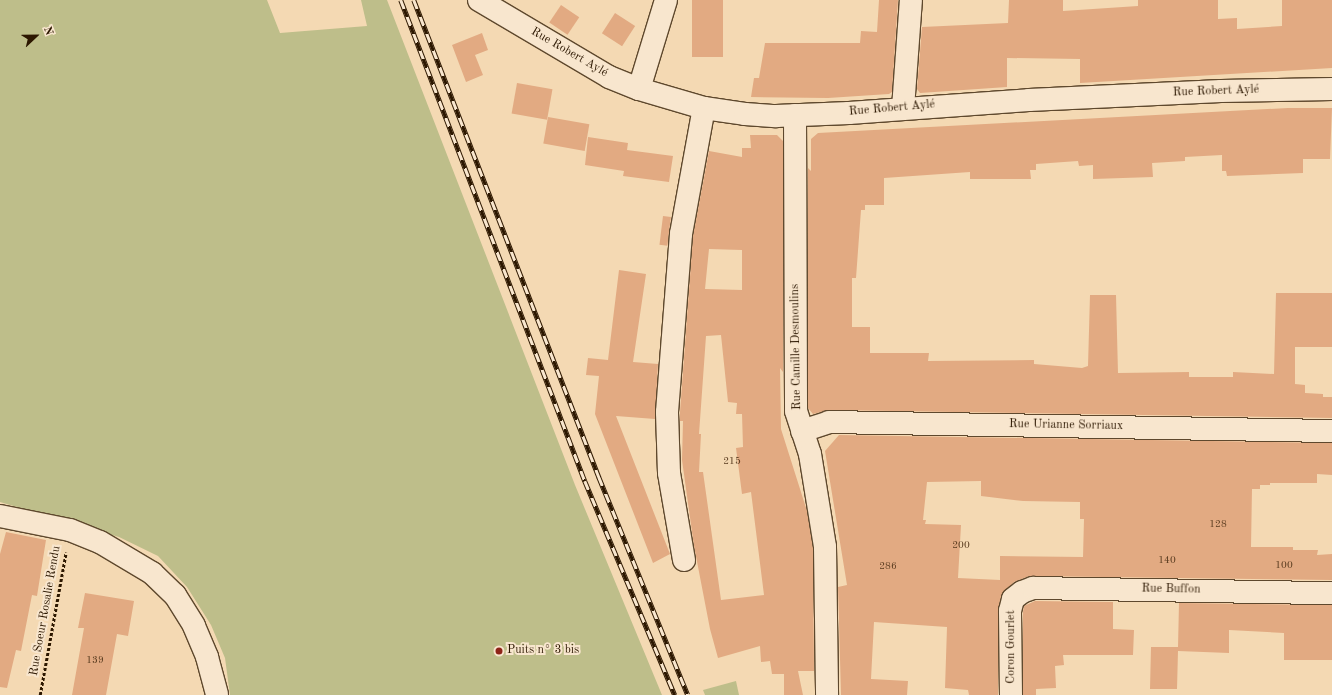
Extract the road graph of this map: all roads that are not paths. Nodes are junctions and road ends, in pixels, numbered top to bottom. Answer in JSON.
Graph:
{"nodes":[{"id":1,"x":479,"y":0,"type":"edge"},
{"id":2,"x":666,"y":0,"type":"edge"},
{"id":3,"x":911,"y":0,"type":"edge"},
{"id":4,"x":639,"y":89,"type":"junction"},
{"id":5,"x":1332,"y":89,"type":"edge"},
{"id":6,"x":704,"y":108,"type":"junction"},
{"id":7,"x":903,"y":108,"type":"junction"},
{"id":8,"x":795,"y":115,"type":"junction"},
{"id":9,"x":802,"y":431,"type":"junction"},
{"id":10,"x":1332,"y":432,"type":"edge"},
{"id":11,"x":0,"y":516,"type":"edge"},
{"id":12,"x":684,"y":560,"type":"dead end"},
{"id":13,"x":1332,"y":593,"type":"edge"},
{"id":14,"x":1013,"y":599,"type":"joint"},
{"id":15,"x":217,"y":695,"type":"edge"},
{"id":16,"x":827,"y":695,"type":"edge"},
{"id":17,"x":1012,"y":695,"type":"edge"}],
"edges":[{"from":1,"to":4,"type":"street","name":"Rue Robert Aylé"},
{"from":2,"to":4,"type":"street"},
{"from":3,"to":7,"type":"street"},
{"from":4,"to":6,"type":"street","name":"Rue Robert Aylé"},
{"from":5,"to":7,"type":"street","name":"Rue Robert Aylé"},
{"from":6,"to":8,"type":"street","name":"Rue Robert Aylé"},
{"from":6,"to":12,"type":"street"},
{"from":7,"to":8,"type":"street","name":"Rue Robert Aylé"},
{"from":8,"to":9,"type":"street","name":"Rue Camille Desmoulins"},
{"from":9,"to":10,"type":"street","name":"Rue Urianne Sorriaux"},
{"from":9,"to":16,"type":"street","name":"Rue Camille Desmoulins"},
{"from":11,"to":15,"type":"street"},
{"from":13,"to":14,"type":"street","name":"Rue Buffon"},
{"from":14,"to":17,"type":"street","name":"Coron Gourlet"}]}
